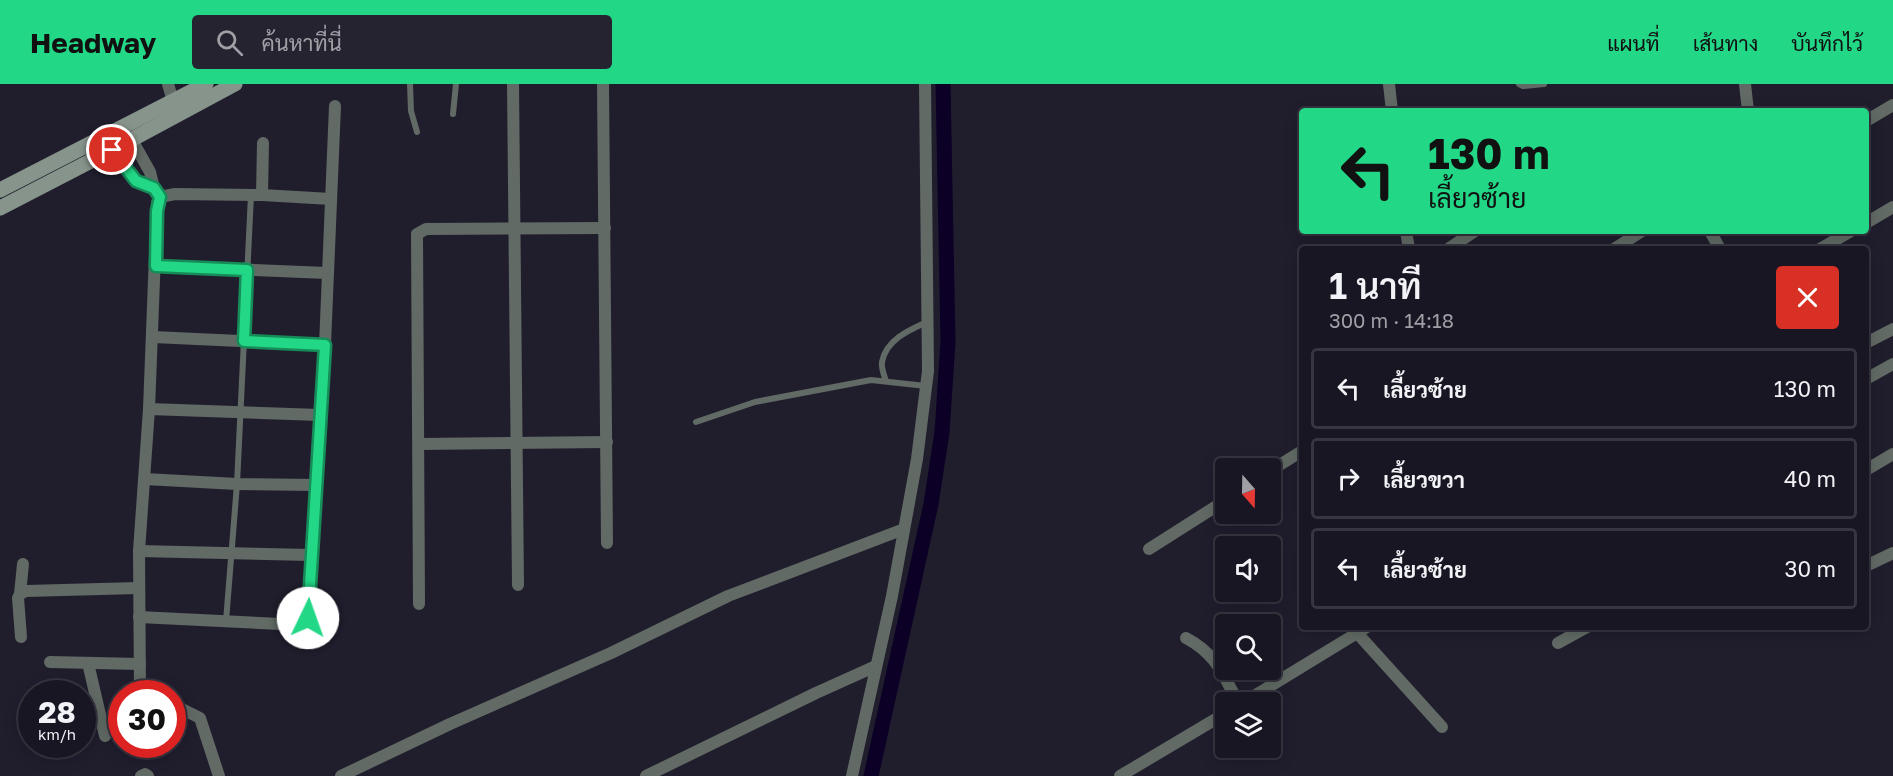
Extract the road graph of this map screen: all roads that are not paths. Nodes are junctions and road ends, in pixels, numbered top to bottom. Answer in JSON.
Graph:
{"nodes":[{"id":1,"x":168,"y":84,"type":"edge"},
{"id":2,"x":206,"y":84,"type":"edge"},
{"id":3,"x":235,"y":84,"type":"edge"},
{"id":4,"x":410,"y":84,"type":"edge"},
{"id":5,"x":456,"y":84,"type":"edge"},
{"id":6,"x":513,"y":84,"type":"edge"},
{"id":7,"x":603,"y":84,"type":"edge"},
{"id":8,"x":925,"y":84,"type":"edge"},
{"id":9,"x":1389,"y":84,"type":"edge"},
{"id":10,"x":1519,"y":84,"type":"edge"},
{"id":11,"x":1544,"y":84,"type":"edge"},
{"id":12,"x":1745,"y":84,"type":"edge"},
{"id":13,"x":190,"y":88,"type":"edge"},
{"id":14,"x":173,"y":100,"type":"junction"},
{"id":15,"x":1893,"y":105,"type":"edge"},
{"id":16,"x":335,"y":106,"type":"dead end"},
{"id":17,"x":1392,"y":108,"type":"edge"},
{"id":18,"x":1748,"y":108,"type":"edge"},
{"id":19,"x":453,"y":114,"type":"dead end"},
{"id":20,"x":1869,"y":119,"type":"edge"},
{"id":21,"x":417,"y":132,"type":"dead end"},
{"id":22,"x":132,"y":140,"type":"junction"},
{"id":23,"x":263,"y":143,"type":"dead end"},
{"id":24,"x":112,"y":150,"type":"junction"},
{"id":25,"x":0,"y":190,"type":"edge"},
{"id":26,"x":157,"y":193,"type":"junction"},
{"id":27,"x":256,"y":195,"type":"junction"},
{"id":28,"x":331,"y":199,"type":"junction"},
{"id":29,"x":1893,"y":207,"type":"edge"},
{"id":30,"x":0,"y":208,"type":"edge"},
{"id":31,"x":1869,"y":221,"type":"edge"},
{"id":32,"x":514,"y":228,"type":"junction"},
{"id":33,"x":605,"y":228,"type":"junction"},
{"id":34,"x":1470,"y":234,"type":"edge"},
{"id":35,"x":1637,"y":234,"type":"edge"},
{"id":36,"x":1846,"y":234,"type":"edge"},
{"id":37,"x":1452,"y":246,"type":"edge"},
{"id":38,"x":1619,"y":246,"type":"edge"},
{"id":39,"x":1825,"y":246,"type":"edge"},
{"id":40,"x":156,"y":266,"type":"junction"},
{"id":41,"x":247,"y":270,"type":"junction"},
{"id":42,"x":327,"y":273,"type":"junction"},
{"id":43,"x":927,"y":322,"type":"junction"},
{"id":44,"x":1893,"y":328,"type":"edge"},
{"id":45,"x":153,"y":337,"type":"junction"},
{"id":46,"x":244,"y":341,"type":"junction"},
{"id":47,"x":1869,"y":341,"type":"edge"},
{"id":48,"x":325,"y":345,"type":"junction"},
{"id":49,"x":1893,"y":364,"type":"edge"},
{"id":50,"x":1869,"y":377,"type":"edge"},
{"id":51,"x":886,"y":381,"type":"junction"},
{"id":52,"x":926,"y":386,"type":"junction"},
{"id":53,"x":149,"y":409,"type":"junction"},
{"id":54,"x":240,"y":412,"type":"junction"},
{"id":55,"x":320,"y":415,"type":"junction"},
{"id":56,"x":696,"y":422,"type":"dead end"},
{"id":57,"x":607,"y":442,"type":"junction"},
{"id":58,"x":516,"y":443,"type":"junction"},
{"id":59,"x":419,"y":444,"type":"junction"},
{"id":60,"x":1299,"y":453,"type":"edge"},
{"id":61,"x":1893,"y":454,"type":"edge"},
{"id":62,"x":1281,"y":464,"type":"edge"},
{"id":63,"x":1869,"y":468,"type":"edge"},
{"id":64,"x":145,"y":479,"type":"junction"},
{"id":65,"x":237,"y":484,"type":"junction"},
{"id":66,"x":317,"y":485,"type":"junction"},
{"id":67,"x":1215,"y":507,"type":"edge"},
{"id":68,"x":904,"y":529,"type":"junction"},
{"id":69,"x":607,"y":543,"type":"dead end"},
{"id":70,"x":1149,"y":549,"type":"dead end"},
{"id":71,"x":139,"y":551,"type":"junction"},
{"id":72,"x":232,"y":552,"type":"junction"},
{"id":73,"x":1893,"y":553,"type":"edge"},
{"id":74,"x":311,"y":555,"type":"junction"},
{"id":75,"x":23,"y":564,"type":"dead end"},
{"id":76,"x":1870,"y":564,"type":"dead end"},
{"id":77,"x":518,"y":585,"type":"dead end"},
{"id":78,"x":138,"y":588,"type":"junction"},
{"id":79,"x":20,"y":594,"type":"junction"},
{"id":80,"x":419,"y":604,"type":"dead end"},
{"id":81,"x":138,"y":617,"type":"junction"},
{"id":82,"x":226,"y":621,"type":"junction"},
{"id":83,"x":1582,"y":630,"type":"edge"},
{"id":84,"x":1363,"y":631,"type":"edge"},
{"id":85,"x":21,"y":638,"type":"dead end"},
{"id":86,"x":1186,"y":638,"type":"dead end"},
{"id":87,"x":1558,"y":643,"type":"dead end"},
{"id":88,"x":50,"y":662,"type":"dead end"},
{"id":89,"x":88,"y":663,"type":"junction"},
{"id":90,"x":140,"y":664,"type":"junction"},
{"id":91,"x":876,"y":666,"type":"junction"},
{"id":92,"x":140,"y":680,"type":"edge"},
{"id":93,"x":1232,"y":692,"type":"edge"},
{"id":94,"x":1261,"y":692,"type":"edge"},
{"id":95,"x":186,"y":711,"type":"edge"},
{"id":96,"x":1215,"y":720,"type":"edge"},
{"id":97,"x":1442,"y":726,"type":"dead end"},
{"id":98,"x":105,"y":736,"type":"dead end"},
{"id":99,"x":141,"y":776,"type":"edge"},
{"id":100,"x":148,"y":776,"type":"edge"},
{"id":101,"x":219,"y":776,"type":"edge"},
{"id":102,"x":341,"y":776,"type":"edge"},
{"id":103,"x":646,"y":776,"type":"edge"},
{"id":104,"x":852,"y":776,"type":"edge"},
{"id":105,"x":1120,"y":776,"type":"edge"}],
"edges":[{"from":1,"to":14,"type":"street"},
{"from":2,"to":13,"type":"street"},
{"from":3,"to":22,"type":"street"},
{"from":4,"to":21,"type":"lane"},
{"from":5,"to":19,"type":"lane"},
{"from":6,"to":32,"type":"street"},
{"from":7,"to":33,"type":"street"},
{"from":8,"to":43,"type":"street"},
{"from":9,"to":17,"type":"street"},
{"from":10,"to":11,"type":"lane"},
{"from":12,"to":18,"type":"street"},
{"from":13,"to":14,"type":"street"},
{"from":14,"to":25,"type":"street"},
{"from":15,"to":20,"type":"street"},
{"from":16,"to":28,"type":"street"},
{"from":22,"to":24,"type":"street"},
{"from":22,"to":26,"type":"street"},
{"from":23,"to":27,"type":"street"},
{"from":24,"to":26,"type":"street"},
{"from":24,"to":30,"type":"street"},
{"from":26,"to":27,"type":"street"},
{"from":26,"to":40,"type":"street"},
{"from":27,"to":28,"type":"street"},
{"from":27,"to":41,"type":"lane"},
{"from":28,"to":42,"type":"street"},
{"from":29,"to":31,"type":"street"},
{"from":32,"to":33,"type":"street"},
{"from":32,"to":58,"type":"street"},
{"from":32,"to":59,"type":"street"},
{"from":33,"to":57,"type":"street"},
{"from":34,"to":37,"type":"street"},
{"from":35,"to":38,"type":"street"},
{"from":36,"to":39,"type":"street"},
{"from":40,"to":41,"type":"street"},
{"from":40,"to":45,"type":"street"},
{"from":41,"to":42,"type":"street"},
{"from":41,"to":46,"type":"lane"},
{"from":42,"to":48,"type":"street"},
{"from":43,"to":51,"type":"lane"},
{"from":43,"to":52,"type":"street"},
{"from":44,"to":47,"type":"street"},
{"from":45,"to":46,"type":"street"},
{"from":45,"to":53,"type":"street"},
{"from":46,"to":48,"type":"street"},
{"from":46,"to":54,"type":"lane"},
{"from":48,"to":55,"type":"street"},
{"from":49,"to":50,"type":"street"},
{"from":51,"to":52,"type":"lane"},
{"from":51,"to":56,"type":"lane"},
{"from":52,"to":68,"type":"street"},
{"from":53,"to":54,"type":"street"},
{"from":53,"to":64,"type":"street"},
{"from":54,"to":55,"type":"street"},
{"from":54,"to":65,"type":"lane"},
{"from":55,"to":66,"type":"street"},
{"from":57,"to":58,"type":"street"},
{"from":57,"to":69,"type":"street"},
{"from":58,"to":59,"type":"street"},
{"from":58,"to":77,"type":"street"},
{"from":59,"to":80,"type":"street"},
{"from":60,"to":62,"type":"street"},
{"from":61,"to":63,"type":"street"},
{"from":64,"to":65,"type":"street"},
{"from":64,"to":71,"type":"street"},
{"from":65,"to":66,"type":"street"},
{"from":65,"to":72,"type":"lane"},
{"from":66,"to":74,"type":"street"},
{"from":67,"to":70,"type":"street"},
{"from":68,"to":91,"type":"street"},
{"from":68,"to":102,"type":"street"},
{"from":71,"to":72,"type":"street"},
{"from":71,"to":78,"type":"street"},
{"from":72,"to":74,"type":"street"},
{"from":72,"to":82,"type":"lane"},
{"from":73,"to":76,"type":"street"},
{"from":74,"to":82,"type":"street"},
{"from":75,"to":79,"type":"street"},
{"from":78,"to":79,"type":"street"},
{"from":78,"to":81,"type":"street"},
{"from":79,"to":85,"type":"street"},
{"from":81,"to":82,"type":"street"},
{"from":81,"to":90,"type":"street"},
{"from":83,"to":87,"type":"street"},
{"from":84,"to":94,"type":"street"},
{"from":84,"to":97,"type":"street"},
{"from":86,"to":93,"type":"street"},
{"from":88,"to":89,"type":"street"},
{"from":89,"to":90,"type":"street"},
{"from":89,"to":98,"type":"street"},
{"from":90,"to":92,"type":"street"},
{"from":91,"to":103,"type":"street"},
{"from":91,"to":104,"type":"street"},
{"from":95,"to":101,"type":"street"},
{"from":96,"to":105,"type":"street"},
{"from":99,"to":100,"type":"street"}]}
